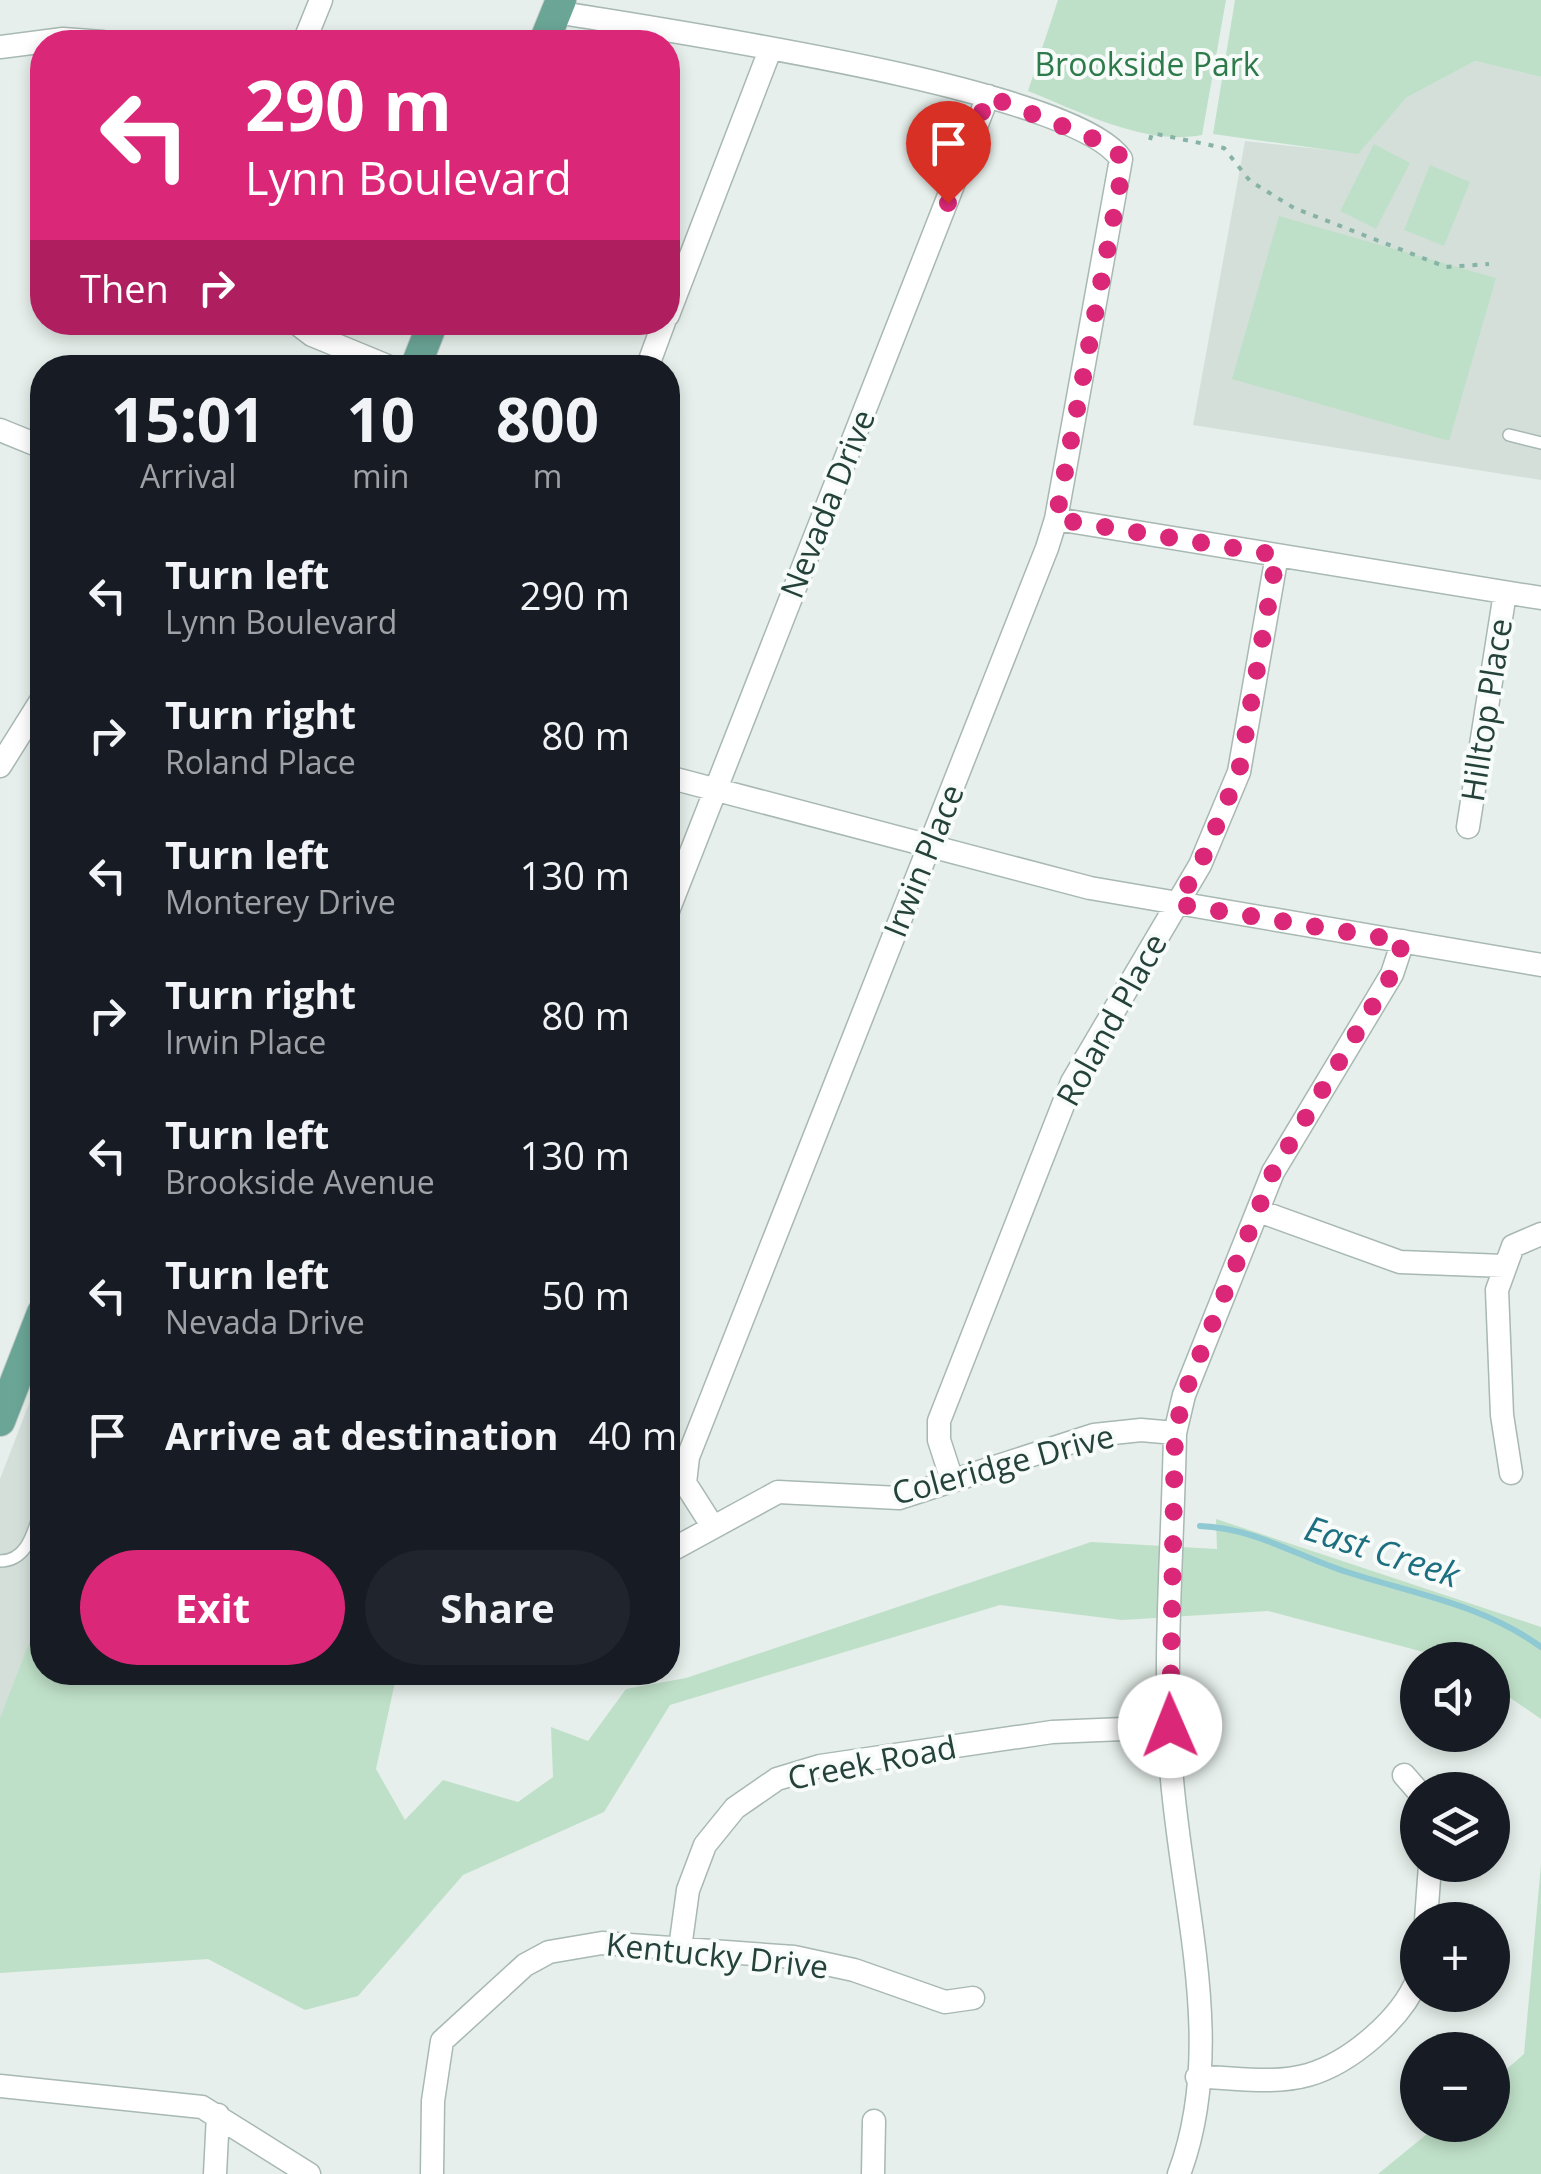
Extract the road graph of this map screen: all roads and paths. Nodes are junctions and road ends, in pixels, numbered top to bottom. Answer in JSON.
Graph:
{"nodes":[{"id":1,"x":321,"y":0,"type":"edge"},
{"id":2,"x":558,"y":6,"type":"edge"},
{"id":3,"x":309,"y":30,"type":"edge"},
{"id":4,"x":549,"y":30,"type":"edge"},
{"id":5,"x":674,"y":30,"type":"edge"},
{"id":6,"x":680,"y":31,"type":"edge"},
{"id":7,"x":30,"y":43,"type":"edge"},
{"id":8,"x":0,"y":47,"type":"edge"},
{"id":9,"x":770,"y":50,"type":"junction"},
{"id":10,"x":988,"y":96,"type":"junction"},
{"id":11,"x":1150,"y":140,"type":"dead end"},
{"id":12,"x":1490,"y":264,"type":"dead end"},
{"id":13,"x":680,"y":284,"type":"edge"},
{"id":14,"x":312,"y":335,"type":"edge"},
{"id":15,"x":360,"y":355,"type":"edge"},
{"id":16,"x":0,"y":430,"type":"edge"},
{"id":17,"x":1509,"y":435,"type":"dead end"},
{"id":18,"x":30,"y":442,"type":"edge"},
{"id":19,"x":1541,"y":443,"type":"edge"},
{"id":20,"x":1056,"y":519,"type":"junction"},
{"id":21,"x":1277,"y":555,"type":"junction"},
{"id":22,"x":1506,"y":593,"type":"junction"},
{"id":23,"x":1541,"y":598,"type":"edge"},
{"id":24,"x":30,"y":718,"type":"edge"},
{"id":25,"x":0,"y":766,"type":"edge"},
{"id":26,"x":680,"y":781,"type":"edge"},
{"id":27,"x":716,"y":790,"type":"junction"},
{"id":28,"x":1468,"y":827,"type":"dead end"},
{"id":29,"x":930,"y":846,"type":"junction"},
{"id":30,"x":680,"y":882,"type":"edge"},
{"id":31,"x":1177,"y":904,"type":"junction"},
{"id":32,"x":1403,"y":941,"type":"junction"},
{"id":33,"x":1541,"y":965,"type":"edge"},
{"id":34,"x":1259,"y":1212,"type":"junction"},
{"id":35,"x":1541,"y":1234,"type":"edge"},
{"id":36,"x":1504,"y":1266,"type":"junction"},
{"id":37,"x":30,"y":1344,"type":"edge"},
{"id":38,"x":0,"y":1421,"type":"edge"},
{"id":39,"x":1175,"y":1433,"type":"junction"},
{"id":40,"x":1512,"y":1473,"type":"dead end"},
{"id":41,"x":952,"y":1480,"type":"junction"},
{"id":42,"x":712,"y":1527,"type":"junction"},
{"id":43,"x":30,"y":1538,"type":"edge"},
{"id":44,"x":680,"y":1545,"type":"edge"},
{"id":45,"x":0,"y":1561,"type":"edge"},
{"id":46,"x":1170,"y":1726,"type":"junction"},
{"id":47,"x":680,"y":1948,"type":"junction"},
{"id":48,"x":973,"y":1998,"type":"dead end"},
{"id":49,"x":1400,"y":2006,"type":"edge"},
{"id":50,"x":1197,"y":2077,"type":"junction"},
{"id":51,"x":0,"y":2086,"type":"edge"},
{"id":52,"x":218,"y":2115,"type":"junction"},
{"id":53,"x":874,"y":2121,"type":"dead end"},
{"id":54,"x":215,"y":2174,"type":"edge"},
{"id":55,"x":309,"y":2174,"type":"edge"},
{"id":56,"x":432,"y":2174,"type":"edge"},
{"id":57,"x":873,"y":2174,"type":"edge"},
{"id":58,"x":1180,"y":2174,"type":"edge"}],
"edges":[{"from":1,"to":3,"type":"street"},
{"from":2,"to":4,"type":"main road"},
{"from":2,"to":5,"type":"street"},
{"from":6,"to":9,"type":"street"},
{"from":7,"to":8,"type":"street"},
{"from":9,"to":10,"type":"street"},
{"from":9,"to":13,"type":"street"},
{"from":10,"to":20,"type":"street","name":"Irwin Place"},
{"from":10,"to":27,"type":"street","name":"Nevada Drive"},
{"from":11,"to":12,"type":"path"},
{"from":14,"to":15,"type":"street"},
{"from":16,"to":18,"type":"street"},
{"from":17,"to":19,"type":"lane"},
{"from":20,"to":21,"type":"street"},
{"from":20,"to":29,"type":"street","name":"Irwin Place"},
{"from":21,"to":22,"type":"street"},
{"from":21,"to":31,"type":"street","name":"Roland Place"},
{"from":22,"to":23,"type":"street"},
{"from":22,"to":28,"type":"street","name":"Hilltop Place"},
{"from":24,"to":25,"type":"street"},
{"from":26,"to":27,"type":"street"},
{"from":27,"to":29,"type":"street"},
{"from":27,"to":30,"type":"street","name":"Nevada Drive"},
{"from":29,"to":31,"type":"street"},
{"from":29,"to":42,"type":"street","name":"Irwin Place"},
{"from":31,"to":32,"type":"street"},
{"from":31,"to":41,"type":"street","name":"Roland Place"},
{"from":32,"to":33,"type":"street"},
{"from":32,"to":34,"type":"street"},
{"from":34,"to":36,"type":"street"},
{"from":34,"to":39,"type":"street"},
{"from":35,"to":36,"type":"street"},
{"from":36,"to":40,"type":"street"},
{"from":37,"to":38,"type":"main road"},
{"from":39,"to":41,"type":"street","name":"Coleridge Drive"},
{"from":39,"to":46,"type":"street"},
{"from":41,"to":42,"type":"street","name":"Coleridge Drive"},
{"from":42,"to":44,"type":"street","name":"Coleridge Drive"},
{"from":43,"to":45,"type":"lane"},
{"from":46,"to":47,"type":"street","name":"Creek Road"},
{"from":46,"to":50,"type":"street"},
{"from":47,"to":48,"type":"street","name":"Kentucky Drive"},
{"from":47,"to":56,"type":"street","name":"Kentucky Drive"},
{"from":49,"to":50,"type":"street"},
{"from":50,"to":58,"type":"street"},
{"from":51,"to":52,"type":"street"},
{"from":52,"to":54,"type":"street"},
{"from":52,"to":55,"type":"street"},
{"from":53,"to":57,"type":"street"}]}
